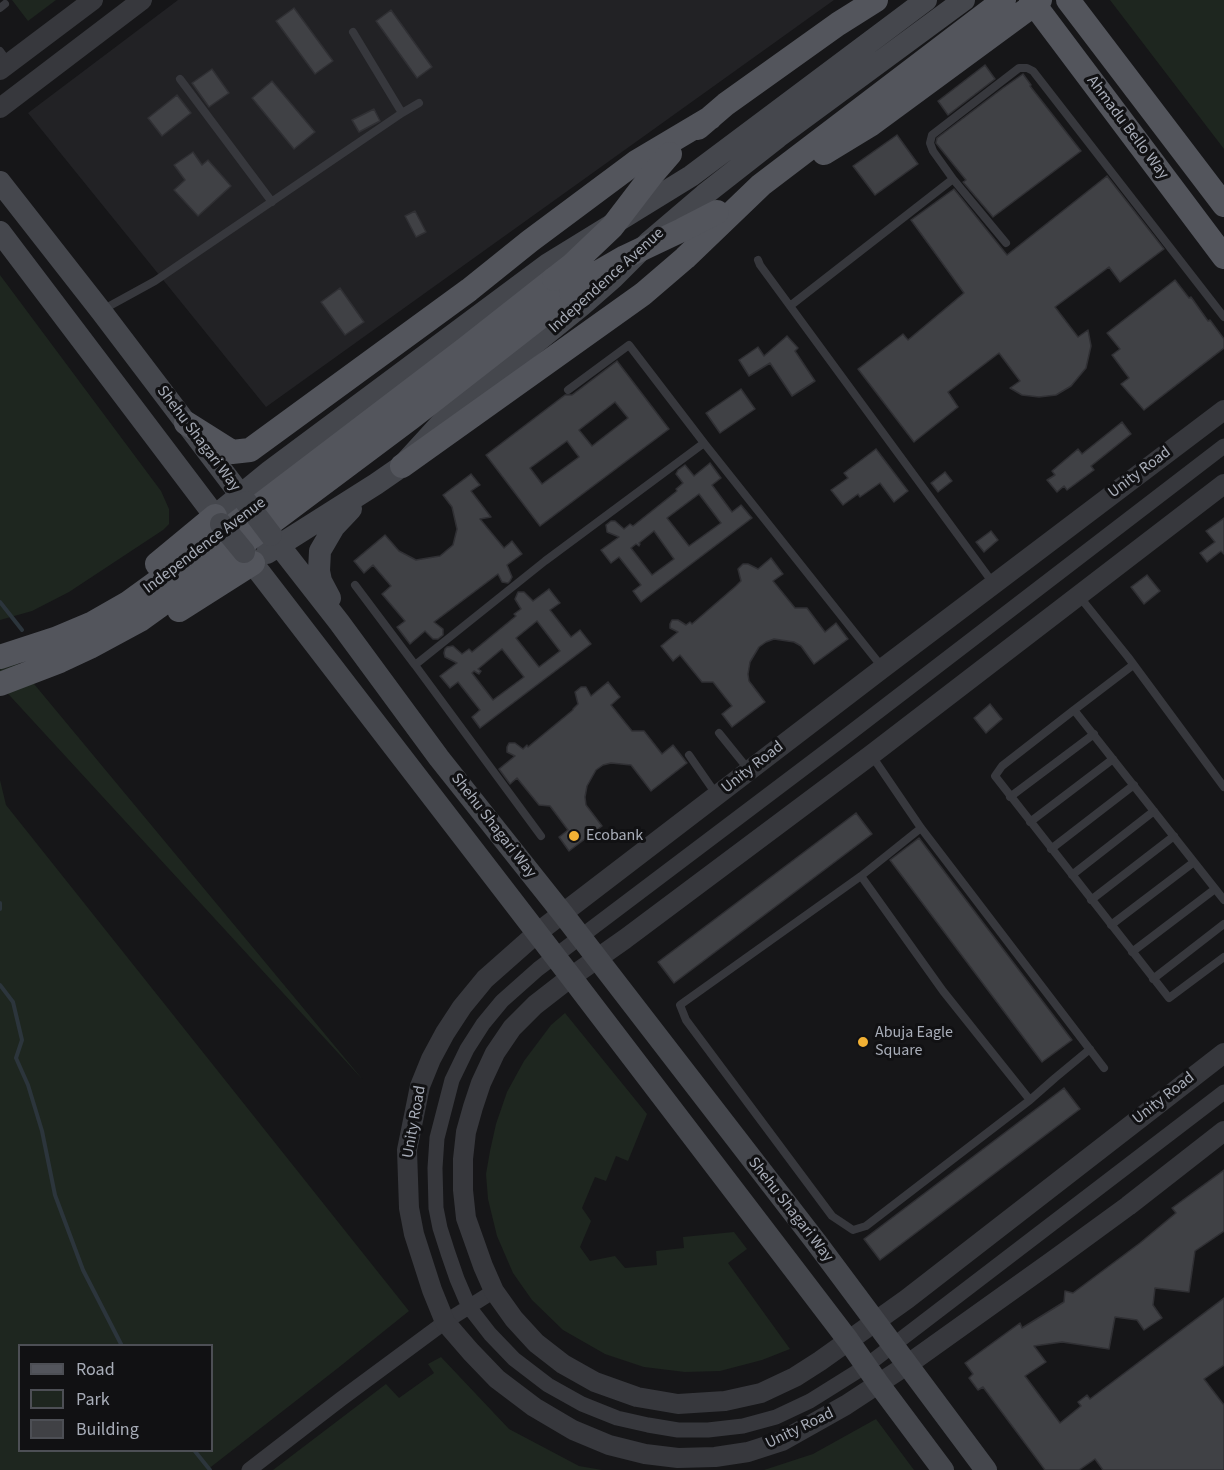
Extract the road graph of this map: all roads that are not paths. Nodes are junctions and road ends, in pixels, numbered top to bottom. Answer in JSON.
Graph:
{"nodes":[{"id":1,"x":93,"y":0,"type":"edge"},
{"id":2,"x":142,"y":0,"type":"edge"},
{"id":3,"x":876,"y":0,"type":"edge"},
{"id":4,"x":926,"y":0,"type":"edge"},
{"id":5,"x":964,"y":0,"type":"edge"},
{"id":6,"x":1004,"y":0,"type":"edge"},
{"id":7,"x":1068,"y":0,"type":"edge"},
{"id":8,"x":1035,"y":2,"type":"edge"},
{"id":9,"x":353,"y":32,"type":"dead end"},
{"id":10,"x":3,"y":62,"type":"edge"},
{"id":11,"x":180,"y":79,"type":"dead end"},
{"id":12,"x":419,"y":103,"type":"dead end"},
{"id":13,"x":0,"y":108,"type":"edge"},
{"id":14,"x":402,"y":113,"type":"junction"},
{"id":15,"x":666,"y":151,"type":"junction"},
{"id":16,"x":953,"y":179,"type":"junction"},
{"id":17,"x":0,"y":182,"type":"edge"},
{"id":18,"x":761,"y":184,"type":"junction"},
{"id":19,"x":272,"y":202,"type":"junction"},
{"id":20,"x":1224,"y":206,"type":"edge"},
{"id":21,"x":720,"y":216,"type":"junction"},
{"id":22,"x":0,"y":232,"type":"edge"},
{"id":23,"x":1006,"y":243,"type":"dead end"},
{"id":24,"x":1224,"y":257,"type":"edge"},
{"id":25,"x":758,"y":260,"type":"dead end"},
{"id":26,"x":562,"y":286,"type":"junction"},
{"id":27,"x":790,"y":306,"type":"junction"},
{"id":28,"x":101,"y":311,"type":"junction"},
{"id":29,"x":1224,"y":317,"type":"edge"},
{"id":30,"x":568,"y":390,"type":"dead end"},
{"id":31,"x":1224,"y":410,"type":"edge"},
{"id":32,"x":186,"y":423,"type":"junction"},
{"id":33,"x":704,"y":442,"type":"junction"},
{"id":34,"x":1224,"y":446,"type":"edge"},
{"id":35,"x":402,"y":466,"type":"junction"},
{"id":36,"x":376,"y":484,"type":"junction"},
{"id":37,"x":1224,"y":484,"type":"edge"},
{"id":38,"x":243,"y":499,"type":"junction"},
{"id":39,"x":218,"y":520,"type":"junction"},
{"id":40,"x":275,"y":540,"type":"junction"},
{"id":41,"x":248,"y":558,"type":"junction"},
{"id":42,"x":994,"y":584,"type":"junction"},
{"id":43,"x":355,"y":585,"type":"dead end"},
{"id":44,"x":1078,"y":595,"type":"junction"},
{"id":45,"x":339,"y":622,"type":"junction"},
{"id":46,"x":0,"y":646,"type":"edge"},
{"id":47,"x":0,"y":657,"type":"edge"},
{"id":48,"x":415,"y":665,"type":"junction"},
{"id":49,"x":1133,"y":665,"type":"junction"},
{"id":50,"x":883,"y":668,"type":"junction"},
{"id":51,"x":0,"y":684,"type":"edge"},
{"id":52,"x":0,"y":695,"type":"edge"},
{"id":53,"x":1074,"y":710,"type":"junction"},
{"id":54,"x":719,"y":733,"type":"dead end"},
{"id":55,"x":1094,"y":734,"type":"junction"},
{"id":56,"x":689,"y":755,"type":"dead end"},
{"id":57,"x":871,"y":755,"type":"junction"},
{"id":58,"x":1113,"y":759,"type":"junction"},
{"id":59,"x":749,"y":770,"type":"junction"},
{"id":60,"x":1134,"y":786,"type":"junction"},
{"id":61,"x":1224,"y":787,"type":"edge"},
{"id":62,"x":717,"y":795,"type":"junction"},
{"id":63,"x":1010,"y":797,"type":"junction"},
{"id":64,"x":1154,"y":811,"type":"junction"},
{"id":65,"x":1030,"y":822,"type":"junction"},
{"id":66,"x":921,"y":828,"type":"junction"},
{"id":67,"x":541,"y":836,"type":"dead end"},
{"id":68,"x":1174,"y":836,"type":"junction"},
{"id":69,"x":1051,"y":849,"type":"junction"},
{"id":70,"x":1194,"y":862,"type":"junction"},
{"id":71,"x":1072,"y":875,"type":"junction"},
{"id":72,"x":861,"y":876,"type":"junction"},
{"id":73,"x":1215,"y":889,"type":"junction"},
{"id":74,"x":1091,"y":900,"type":"junction"},
{"id":75,"x":1224,"y":900,"type":"edge"},
{"id":76,"x":563,"y":914,"type":"junction"},
{"id":77,"x":1224,"y":924,"type":"edge"},
{"id":78,"x":1111,"y":925,"type":"junction"},
{"id":79,"x":537,"y":933,"type":"junction"},
{"id":80,"x":580,"y":938,"type":"junction"},
{"id":81,"x":1132,"y":952,"type":"junction"},
{"id":82,"x":555,"y":956,"type":"junction"},
{"id":83,"x":1224,"y":957,"type":"edge"},
{"id":84,"x":596,"y":958,"type":"junction"},
{"id":85,"x":571,"y":977,"type":"junction"},
{"id":86,"x":1153,"y":979,"type":"junction"},
{"id":87,"x":1090,"y":1049,"type":"junction"},
{"id":88,"x":1224,"y":1053,"type":"edge"},
{"id":89,"x":1104,"y":1068,"type":"dead end"},
{"id":90,"x":1224,"y":1092,"type":"edge"},
{"id":91,"x":1030,"y":1100,"type":"junction"},
{"id":92,"x":1224,"y":1131,"type":"edge"},
{"id":93,"x":494,"y":1291,"type":"junction"},
{"id":94,"x":469,"y":1307,"type":"junction"},
{"id":95,"x":445,"y":1322,"type":"junction"},
{"id":96,"x":875,"y":1322,"type":"junction"},
{"id":97,"x":848,"y":1340,"type":"junction"},
{"id":98,"x":893,"y":1346,"type":"junction"},
{"id":99,"x":907,"y":1365,"type":"junction"},
{"id":100,"x":872,"y":1375,"type":"junction"},
{"id":101,"x":249,"y":1470,"type":"edge"},
{"id":102,"x":944,"y":1470,"type":"edge"},
{"id":103,"x":986,"y":1470,"type":"edge"}],
"edges":[{"from":1,"to":10,"type":"street"},
{"from":2,"to":13,"type":"street"},
{"from":3,"to":15,"type":"main road","name":"Independence Avenue"},
{"from":4,"to":38,"type":"main road","name":"Independence Avenue"},
{"from":5,"to":35,"type":"main road","name":"Independence Avenue"},
{"from":6,"to":18,"type":"main road"},
{"from":7,"to":20,"type":"main road","name":"Ahmadu Bello Way"},
{"from":8,"to":18,"type":"main road"},
{"from":8,"to":24,"type":"main road","name":"Ahmadu Bello Way"},
{"from":9,"to":14,"type":"lane"},
{"from":11,"to":19,"type":"lane"},
{"from":12,"to":14,"type":"lane"},
{"from":14,"to":19,"type":"lane"},
{"from":15,"to":26,"type":"main road","name":"Independence Avenue","bridge":true},
{"from":15,"to":32,"type":"main road"},
{"from":16,"to":23,"type":"lane"},
{"from":16,"to":27,"type":"lane"},
{"from":16,"to":29,"type":"lane"},
{"from":17,"to":28,"type":"main road","name":"Shehu Shagari Way"},
{"from":18,"to":21,"type":"main road"},
{"from":19,"to":28,"type":"lane"},
{"from":21,"to":26,"type":"main road","bridge":true},
{"from":21,"to":35,"type":"main road"},
{"from":22,"to":39,"type":"main road","name":"Shehu Shagari Way"},
{"from":25,"to":27,"type":"lane"},
{"from":26,"to":47,"type":"main road","name":"Independence Avenue"},
{"from":26,"to":51,"type":"main road","name":"Independence Avenue"},
{"from":27,"to":42,"type":"lane"},
{"from":28,"to":32,"type":"main road","name":"Shehu Shagari Way"},
{"from":30,"to":33,"type":"lane"},
{"from":31,"to":42,"type":"street","name":"Unity Road"},
{"from":32,"to":38,"type":"main road","name":"Shehu Shagari Way"},
{"from":33,"to":48,"type":"lane"},
{"from":33,"to":50,"type":"lane"},
{"from":34,"to":80,"type":"street","name":"Unity Road"},
{"from":35,"to":36,"type":"main road","name":"Independence Avenue"},
{"from":36,"to":40,"type":"main road","name":"Independence Avenue"},
{"from":36,"to":45,"type":"main road"},
{"from":37,"to":44,"type":"street","name":"Unity Road"},
{"from":38,"to":39,"type":"main road","name":"Independence Avenue"},
{"from":38,"to":40,"type":"main road","name":"Shehu Shagari Way","bridge":true},
{"from":39,"to":41,"type":"main road","name":"Shehu Shagari Way","bridge":true},
{"from":39,"to":46,"type":"main road"},
{"from":40,"to":41,"type":"main road","name":"Independence Avenue"},
{"from":40,"to":45,"type":"main road","name":"Shehu Shagari Way"},
{"from":41,"to":52,"type":"main road"},
{"from":41,"to":79,"type":"main road","name":"Shehu Shagari Way"},
{"from":42,"to":50,"type":"street","name":"Unity Road"},
{"from":43,"to":48,"type":"lane"},
{"from":44,"to":49,"type":"lane"},
{"from":44,"to":57,"type":"street","name":"Unity Road"},
{"from":45,"to":76,"type":"main road","name":"Shehu Shagari Way"},
{"from":48,"to":67,"type":"lane"},
{"from":49,"to":53,"type":"lane"},
{"from":49,"to":61,"type":"lane"},
{"from":50,"to":59,"type":"street","name":"Unity Road"},
{"from":53,"to":55,"type":"lane"},
{"from":53,"to":63,"type":"lane"},
{"from":54,"to":59,"type":"lane"},
{"from":55,"to":58,"type":"lane"},
{"from":55,"to":63,"type":"lane"},
{"from":56,"to":62,"type":"lane"},
{"from":57,"to":66,"type":"lane"},
{"from":57,"to":84,"type":"street","name":"Unity Road"},
{"from":58,"to":60,"type":"lane"},
{"from":58,"to":65,"type":"lane"},
{"from":59,"to":62,"type":"street","name":"Unity Road"},
{"from":60,"to":64,"type":"lane"},
{"from":60,"to":69,"type":"lane"},
{"from":62,"to":76,"type":"street","name":"Unity Road"},
{"from":63,"to":65,"type":"lane"},
{"from":64,"to":68,"type":"lane"},
{"from":64,"to":71,"type":"lane"},
{"from":65,"to":69,"type":"lane"},
{"from":66,"to":72,"type":"lane"},
{"from":66,"to":87,"type":"lane"},
{"from":68,"to":70,"type":"lane"},
{"from":68,"to":74,"type":"lane"},
{"from":69,"to":71,"type":"lane"},
{"from":70,"to":73,"type":"lane"},
{"from":70,"to":78,"type":"lane"},
{"from":71,"to":74,"type":"lane"},
{"from":72,"to":91,"type":"lane"},
{"from":72,"to":91,"type":"lane"},
{"from":73,"to":75,"type":"lane"},
{"from":73,"to":81,"type":"lane"},
{"from":74,"to":78,"type":"lane"},
{"from":76,"to":79,"type":"street","name":"Unity Road"},
{"from":76,"to":80,"type":"main road","name":"Shehu Shagari Way"},
{"from":77,"to":86,"type":"lane"},
{"from":78,"to":81,"type":"lane"},
{"from":79,"to":82,"type":"main road","name":"Shehu Shagari Way"},
{"from":79,"to":95,"type":"street","name":"Unity Road"},
{"from":80,"to":82,"type":"street","name":"Unity Road"},
{"from":80,"to":84,"type":"main road","name":"Shehu Shagari Way"},
{"from":81,"to":86,"type":"lane"},
{"from":82,"to":85,"type":"main road","name":"Shehu Shagari Way"},
{"from":82,"to":94,"type":"street","name":"Unity Road"},
{"from":83,"to":86,"type":"lane"},
{"from":84,"to":85,"type":"street","name":"Unity Road"},
{"from":84,"to":96,"type":"main road","name":"Shehu Shagari Way"},
{"from":85,"to":93,"type":"street","name":"Unity Road"},
{"from":85,"to":97,"type":"main road","name":"Shehu Shagari Way"},
{"from":87,"to":89,"type":"lane"},
{"from":87,"to":91,"type":"lane"},
{"from":88,"to":96,"type":"street","name":"Unity Road"},
{"from":90,"to":98,"type":"street","name":"Unity Road"},
{"from":92,"to":99,"type":"street","name":"Unity Road"},
{"from":93,"to":94,"type":"street"},
{"from":93,"to":97,"type":"street","name":"Unity Road"},
{"from":94,"to":95,"type":"street"},
{"from":94,"to":100,"type":"street","name":"Unity Road"},
{"from":95,"to":100,"type":"street","name":"Unity Road"},
{"from":95,"to":101,"type":"street"},
{"from":96,"to":97,"type":"street","name":"Unity Road"},
{"from":96,"to":98,"type":"main road","name":"Shehu Shagari Way"},
{"from":97,"to":100,"type":"main road","name":"Shehu Shagari Way"},
{"from":98,"to":99,"type":"main road","name":"Shehu Shagari Way"},
{"from":98,"to":100,"type":"street","name":"Unity Road"},
{"from":99,"to":100,"type":"street","name":"Unity Road"},
{"from":99,"to":103,"type":"main road","name":"Shehu Shagari Way"},
{"from":100,"to":102,"type":"main road","name":"Shehu Shagari Way"}]}
